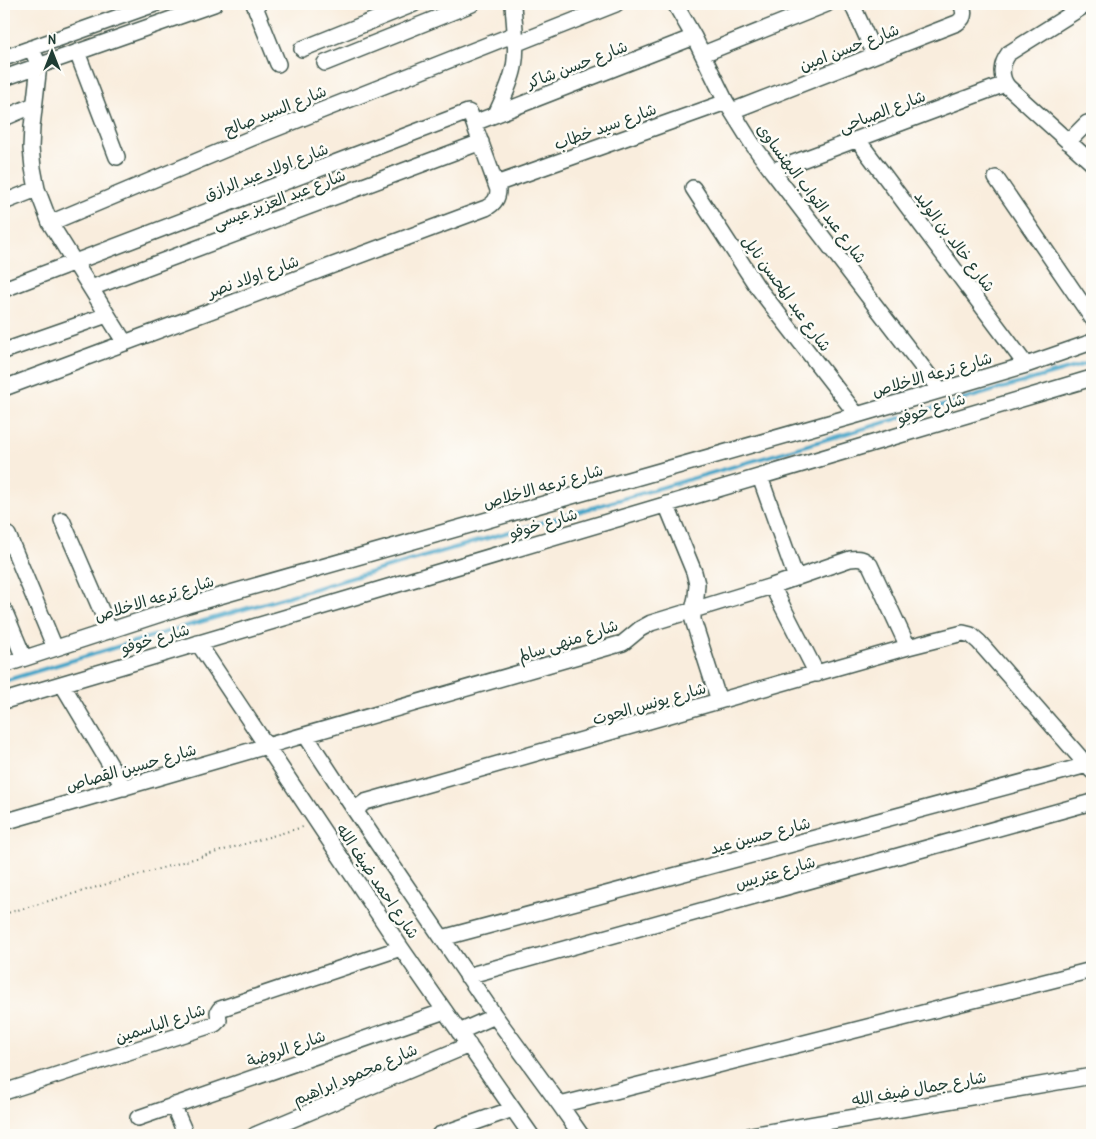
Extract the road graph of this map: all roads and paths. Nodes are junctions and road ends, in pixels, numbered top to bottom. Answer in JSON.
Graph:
{"nodes":[{"id":1,"x":155,"y":4,"type":"edge"},
{"id":2,"x":214,"y":4,"type":"edge"},
{"id":3,"x":254,"y":4,"type":"edge"},
{"id":4,"x":414,"y":4,"type":"edge"},
{"id":5,"x":472,"y":4,"type":"edge"},
{"id":6,"x":513,"y":4,"type":"edge"},
{"id":7,"x":616,"y":4,"type":"edge"},
{"id":8,"x":675,"y":4,"type":"edge"},
{"id":9,"x":827,"y":4,"type":"edge"},
{"id":10,"x":852,"y":4,"type":"edge"},
{"id":11,"x":961,"y":4,"type":"edge"},
{"id":12,"x":1087,"y":4,"type":"edge"},
{"id":13,"x":694,"y":37,"type":"junction"},
{"id":14,"x":515,"y":39,"type":"junction"},
{"id":15,"x":32,"y":48,"type":"junction"},
{"id":16,"x":302,"y":49,"type":"dead end"},
{"id":17,"x":77,"y":52,"type":"junction"},
{"id":18,"x":703,"y":54,"type":"junction"},
{"id":19,"x":875,"y":55,"type":"junction"},
{"id":20,"x":4,"y":58,"type":"edge"},
{"id":21,"x":325,"y":63,"type":"dead end"},
{"id":22,"x":278,"y":64,"type":"dead end"},
{"id":23,"x":39,"y":65,"type":"junction"},
{"id":24,"x":4,"y":78,"type":"edge"},
{"id":25,"x":1005,"y":84,"type":"junction"},
{"id":26,"x":34,"y":105,"type":"junction"},
{"id":27,"x":729,"y":106,"type":"junction"},
{"id":28,"x":496,"y":114,"type":"junction"},
{"id":29,"x":4,"y":118,"type":"edge"},
{"id":30,"x":472,"y":118,"type":"junction"},
{"id":31,"x":1092,"y":122,"type":"edge"},
{"id":32,"x":856,"y":139,"type":"junction"},
{"id":33,"x":481,"y":142,"type":"junction"},
{"id":34,"x":1068,"y":142,"type":"junction"},
{"id":35,"x":117,"y":157,"type":"dead end"},
{"id":36,"x":1092,"y":163,"type":"edge"},
{"id":37,"x":772,"y":171,"type":"junction"},
{"id":38,"x":996,"y":178,"type":"dead end"},
{"id":39,"x":496,"y":184,"type":"junction"},
{"id":40,"x":693,"y":188,"type":"dead end"},
{"id":41,"x":37,"y":189,"type":"junction"},
{"id":42,"x":4,"y":202,"type":"edge"},
{"id":43,"x":50,"y":223,"type":"junction"},
{"id":44,"x":75,"y":263,"type":"junction"},
{"id":45,"x":91,"y":288,"type":"junction"},
{"id":46,"x":4,"y":289,"type":"edge"},
{"id":47,"x":107,"y":315,"type":"junction"},
{"id":48,"x":1092,"y":318,"type":"edge"},
{"id":49,"x":1092,"y":342,"type":"edge"},
{"id":50,"x":125,"y":343,"type":"junction"},
{"id":51,"x":4,"y":351,"type":"edge"},
{"id":52,"x":1026,"y":364,"type":"junction"},
{"id":53,"x":1092,"y":378,"type":"edge"},
{"id":54,"x":4,"y":388,"type":"edge"},
{"id":55,"x":940,"y":390,"type":"junction"},
{"id":56,"x":857,"y":415,"type":"junction"},
{"id":57,"x":760,"y":477,"type":"junction"},
{"id":58,"x":666,"y":504,"type":"junction"},
{"id":59,"x":62,"y":520,"type":"dead end"},
{"id":60,"x":8,"y":535,"type":"dead end"},
{"id":61,"x":796,"y":578,"type":"junction"},
{"id":62,"x":772,"y":586,"type":"junction"},
{"id":63,"x":4,"y":610,"type":"edge"},
{"id":64,"x":693,"y":610,"type":"junction"},
{"id":65,"x":110,"y":630,"type":"junction"},
{"id":66,"x":198,"y":643,"type":"junction"},
{"id":67,"x":908,"y":647,"type":"junction"},
{"id":68,"x":55,"y":648,"type":"junction"},
{"id":69,"x":24,"y":658,"type":"junction"},
{"id":70,"x":4,"y":664,"type":"edge"},
{"id":71,"x":817,"y":674,"type":"junction"},
{"id":72,"x":62,"y":684,"type":"junction"},
{"id":73,"x":4,"y":701,"type":"edge"},
{"id":74,"x":719,"y":701,"type":"junction"},
{"id":75,"x":306,"y":736,"type":"junction"},
{"id":76,"x":268,"y":746,"type":"junction"},
{"id":77,"x":1090,"y":768,"type":"edge"},
{"id":78,"x":124,"y":788,"type":"junction"},
{"id":79,"x":1092,"y":802,"type":"edge"},
{"id":80,"x":356,"y":812,"type":"junction"},
{"id":81,"x":4,"y":822,"type":"edge"},
{"id":82,"x":318,"y":822,"type":"junction"},
{"id":83,"x":4,"y":914,"type":"edge"},
{"id":84,"x":442,"y":938,"type":"junction"},
{"id":85,"x":401,"y":948,"type":"junction"},
{"id":86,"x":1092,"y":970,"type":"edge"},
{"id":87,"x":468,"y":976,"type":"junction"},
{"id":88,"x":445,"y":1011,"type":"junction"},
{"id":89,"x":495,"y":1016,"type":"junction"},
{"id":90,"x":459,"y":1032,"type":"junction"},
{"id":91,"x":468,"y":1045,"type":"junction"},
{"id":92,"x":1092,"y":1076,"type":"edge"},
{"id":93,"x":4,"y":1092,"type":"edge"},
{"id":94,"x":174,"y":1105,"type":"junction"},
{"id":95,"x":560,"y":1105,"type":"junction"},
{"id":96,"x":513,"y":1109,"type":"junction"},
{"id":97,"x":138,"y":1118,"type":"dead end"},
{"id":98,"x":186,"y":1135,"type":"edge"},
{"id":99,"x":256,"y":1135,"type":"edge"},
{"id":100,"x":439,"y":1135,"type":"edge"},
{"id":101,"x":531,"y":1135,"type":"edge"},
{"id":102,"x":581,"y":1135,"type":"edge"},
{"id":103,"x":751,"y":1135,"type":"edge"}],
"edges":[{"from":1,"to":15,"type":"street"},
{"from":2,"to":17,"type":"street"},
{"from":3,"to":22,"type":"street"},
{"from":4,"to":16,"type":"street"},
{"from":5,"to":21,"type":"street"},
{"from":6,"to":14,"type":"street"},
{"from":7,"to":14,"type":"street","name":"شارع السيد صالح"},
{"from":8,"to":13,"type":"street","name":"شارع عبد التواب البهنساوى"},
{"from":9,"to":18,"type":"street"},
{"from":10,"to":19,"type":"street"},
{"from":11,"to":19,"type":"street","name":"شارع حسن امين"},
{"from":12,"to":25,"type":"street"},
{"from":13,"to":18,"type":"street","name":"شارع عبد التواب البهنساوى"},
{"from":13,"to":28,"type":"street","name":"شارع حسن شاكر"},
{"from":14,"to":28,"type":"street"},
{"from":14,"to":43,"type":"street","name":"شارع السيد صالح"},
{"from":15,"to":20,"type":"street"},
{"from":15,"to":23,"type":"street"},
{"from":17,"to":23,"type":"street"},
{"from":17,"to":35,"type":"street"},
{"from":18,"to":27,"type":"street","name":"شارع عبد التواب البهنساوى"},
{"from":19,"to":27,"type":"street","name":"شارع حسن امين"},
{"from":23,"to":24,"type":"street"},
{"from":23,"to":26,"type":"street"},
{"from":25,"to":32,"type":"street","name":"شارع الصباحى"},
{"from":25,"to":34,"type":"street"},
{"from":26,"to":29,"type":"street"},
{"from":26,"to":41,"type":"street"},
{"from":27,"to":37,"type":"street","name":"شارع عبد التواب البهنساوى"},
{"from":27,"to":39,"type":"street","name":"شارع سيد خطاب"},
{"from":28,"to":30,"type":"street","name":"شارع حسن شاكر"},
{"from":30,"to":33,"type":"street"},
{"from":30,"to":44,"type":"street","name":"شارع اولاد عبد الرازق"},
{"from":31,"to":34,"type":"street"},
{"from":32,"to":37,"type":"street","name":"شارع الصباحى"},
{"from":32,"to":52,"type":"street","name":"شارع خالد بن الوليد"},
{"from":33,"to":39,"type":"street"},
{"from":33,"to":45,"type":"street","name":"شارع عبد العزيز عيسى"},
{"from":34,"to":36,"type":"street"},
{"from":37,"to":55,"type":"street","name":"شارع عبد التواب البهنساوى"},
{"from":38,"to":48,"type":"street"},
{"from":39,"to":50,"type":"street","name":"شارع اولاد نصر"},
{"from":40,"to":56,"type":"street","name":"شارع عبد المحسن نايل"},
{"from":41,"to":42,"type":"street"},
{"from":41,"to":43,"type":"street"},
{"from":43,"to":44,"type":"street"},
{"from":44,"to":45,"type":"street"},
{"from":44,"to":46,"type":"street","name":"شارع اولاد عبد الرازق"},
{"from":45,"to":47,"type":"street"},
{"from":47,"to":50,"type":"street"},
{"from":47,"to":51,"type":"street"},
{"from":49,"to":52,"type":"street","name":"شارع ترعه الاخلاص"},
{"from":50,"to":54,"type":"street","name":"شارع اولاد نصر"},
{"from":52,"to":55,"type":"street","name":"شارع ترعه الاخلاص"},
{"from":53,"to":57,"type":"street","name":"شارع خوفو"},
{"from":55,"to":56,"type":"street","name":"شارع ترعه الاخلاص"},
{"from":56,"to":65,"type":"street","name":"شارع ترعه الاخلاص"},
{"from":57,"to":58,"type":"street","name":"شارع خوفو"},
{"from":57,"to":61,"type":"street"},
{"from":58,"to":64,"type":"street"},
{"from":58,"to":66,"type":"street","name":"شارع خوفو"},
{"from":59,"to":65,"type":"street"},
{"from":60,"to":68,"type":"street"},
{"from":61,"to":62,"type":"street","name":"شارع منهى سالم"},
{"from":61,"to":67,"type":"street","name":"شارع منهى سالم"},
{"from":62,"to":64,"type":"street","name":"شارع منهى سالم"},
{"from":62,"to":71,"type":"street"},
{"from":63,"to":69,"type":"street"},
{"from":64,"to":74,"type":"street"},
{"from":64,"to":75,"type":"street","name":"شارع منهى سالم"},
{"from":65,"to":68,"type":"street","name":"شارع ترعه الاخلاص"},
{"from":66,"to":72,"type":"street","name":"شارع خوفو"},
{"from":66,"to":76,"type":"street","name":"شارع احمد ضيف الله"},
{"from":67,"to":71,"type":"street","name":"شارع يونس الحوت"},
{"from":67,"to":77,"type":"street","name":"شارع يونس الحوت"},
{"from":68,"to":69,"type":"street","name":"شارع ترعه الاخلاص"},
{"from":69,"to":70,"type":"street","name":"شارع ترعه الاخلاص"},
{"from":71,"to":74,"type":"street","name":"شارع يونس الحوت"},
{"from":72,"to":73,"type":"street","name":"شارع خوفو"},
{"from":72,"to":78,"type":"street"},
{"from":74,"to":80,"type":"street","name":"شارع يونس الحوت"},
{"from":75,"to":76,"type":"street","name":"شارع منهى سالم"},
{"from":75,"to":80,"type":"street","name":"شارع احمد ضيف الله"},
{"from":76,"to":78,"type":"street","name":"شارع حسين القصاص"},
{"from":76,"to":82,"type":"street","name":"شارع احمد ضيف الله"},
{"from":77,"to":84,"type":"street","name":"شارع حسين عيد"},
{"from":78,"to":81,"type":"street","name":"شارع حسين القصاص"},
{"from":79,"to":87,"type":"street","name":"شارع عتريس"},
{"from":80,"to":84,"type":"street","name":"شارع احمد ضيف الله"},
{"from":82,"to":83,"type":"path"},
{"from":82,"to":85,"type":"street","name":"شارع احمد ضيف الله"},
{"from":84,"to":87,"type":"street","name":"شارع احمد ضيف الله"},
{"from":85,"to":88,"type":"street","name":"شارع احمد ضيف الله"},
{"from":85,"to":93,"type":"street","name":"شارع الياسمين"},
{"from":86,"to":95,"type":"street"},
{"from":87,"to":89,"type":"street","name":"شارع احمد ضيف الله"},
{"from":88,"to":90,"type":"street","name":"شارع احمد ضيف الله"},
{"from":88,"to":94,"type":"street","name":"شارع الروضة"},
{"from":89,"to":90,"type":"street"},
{"from":89,"to":95,"type":"street","name":"شارع احمد ضيف الله"},
{"from":90,"to":91,"type":"street","name":"شارع احمد ضيف الله"},
{"from":91,"to":96,"type":"street","name":"شارع احمد ضيف الله"},
{"from":91,"to":99,"type":"street","name":"شارع محمود ابراهيم"},
{"from":92,"to":103,"type":"street","name":"شارع جمال ضيف الله"},
{"from":94,"to":97,"type":"street","name":"شارع الروضة"},
{"from":94,"to":98,"type":"street"},
{"from":95,"to":102,"type":"street","name":"شارع احمد ضيف الله"},
{"from":96,"to":100,"type":"street"},
{"from":96,"to":101,"type":"street","name":"شارع احمد ضيف الله"}]}
